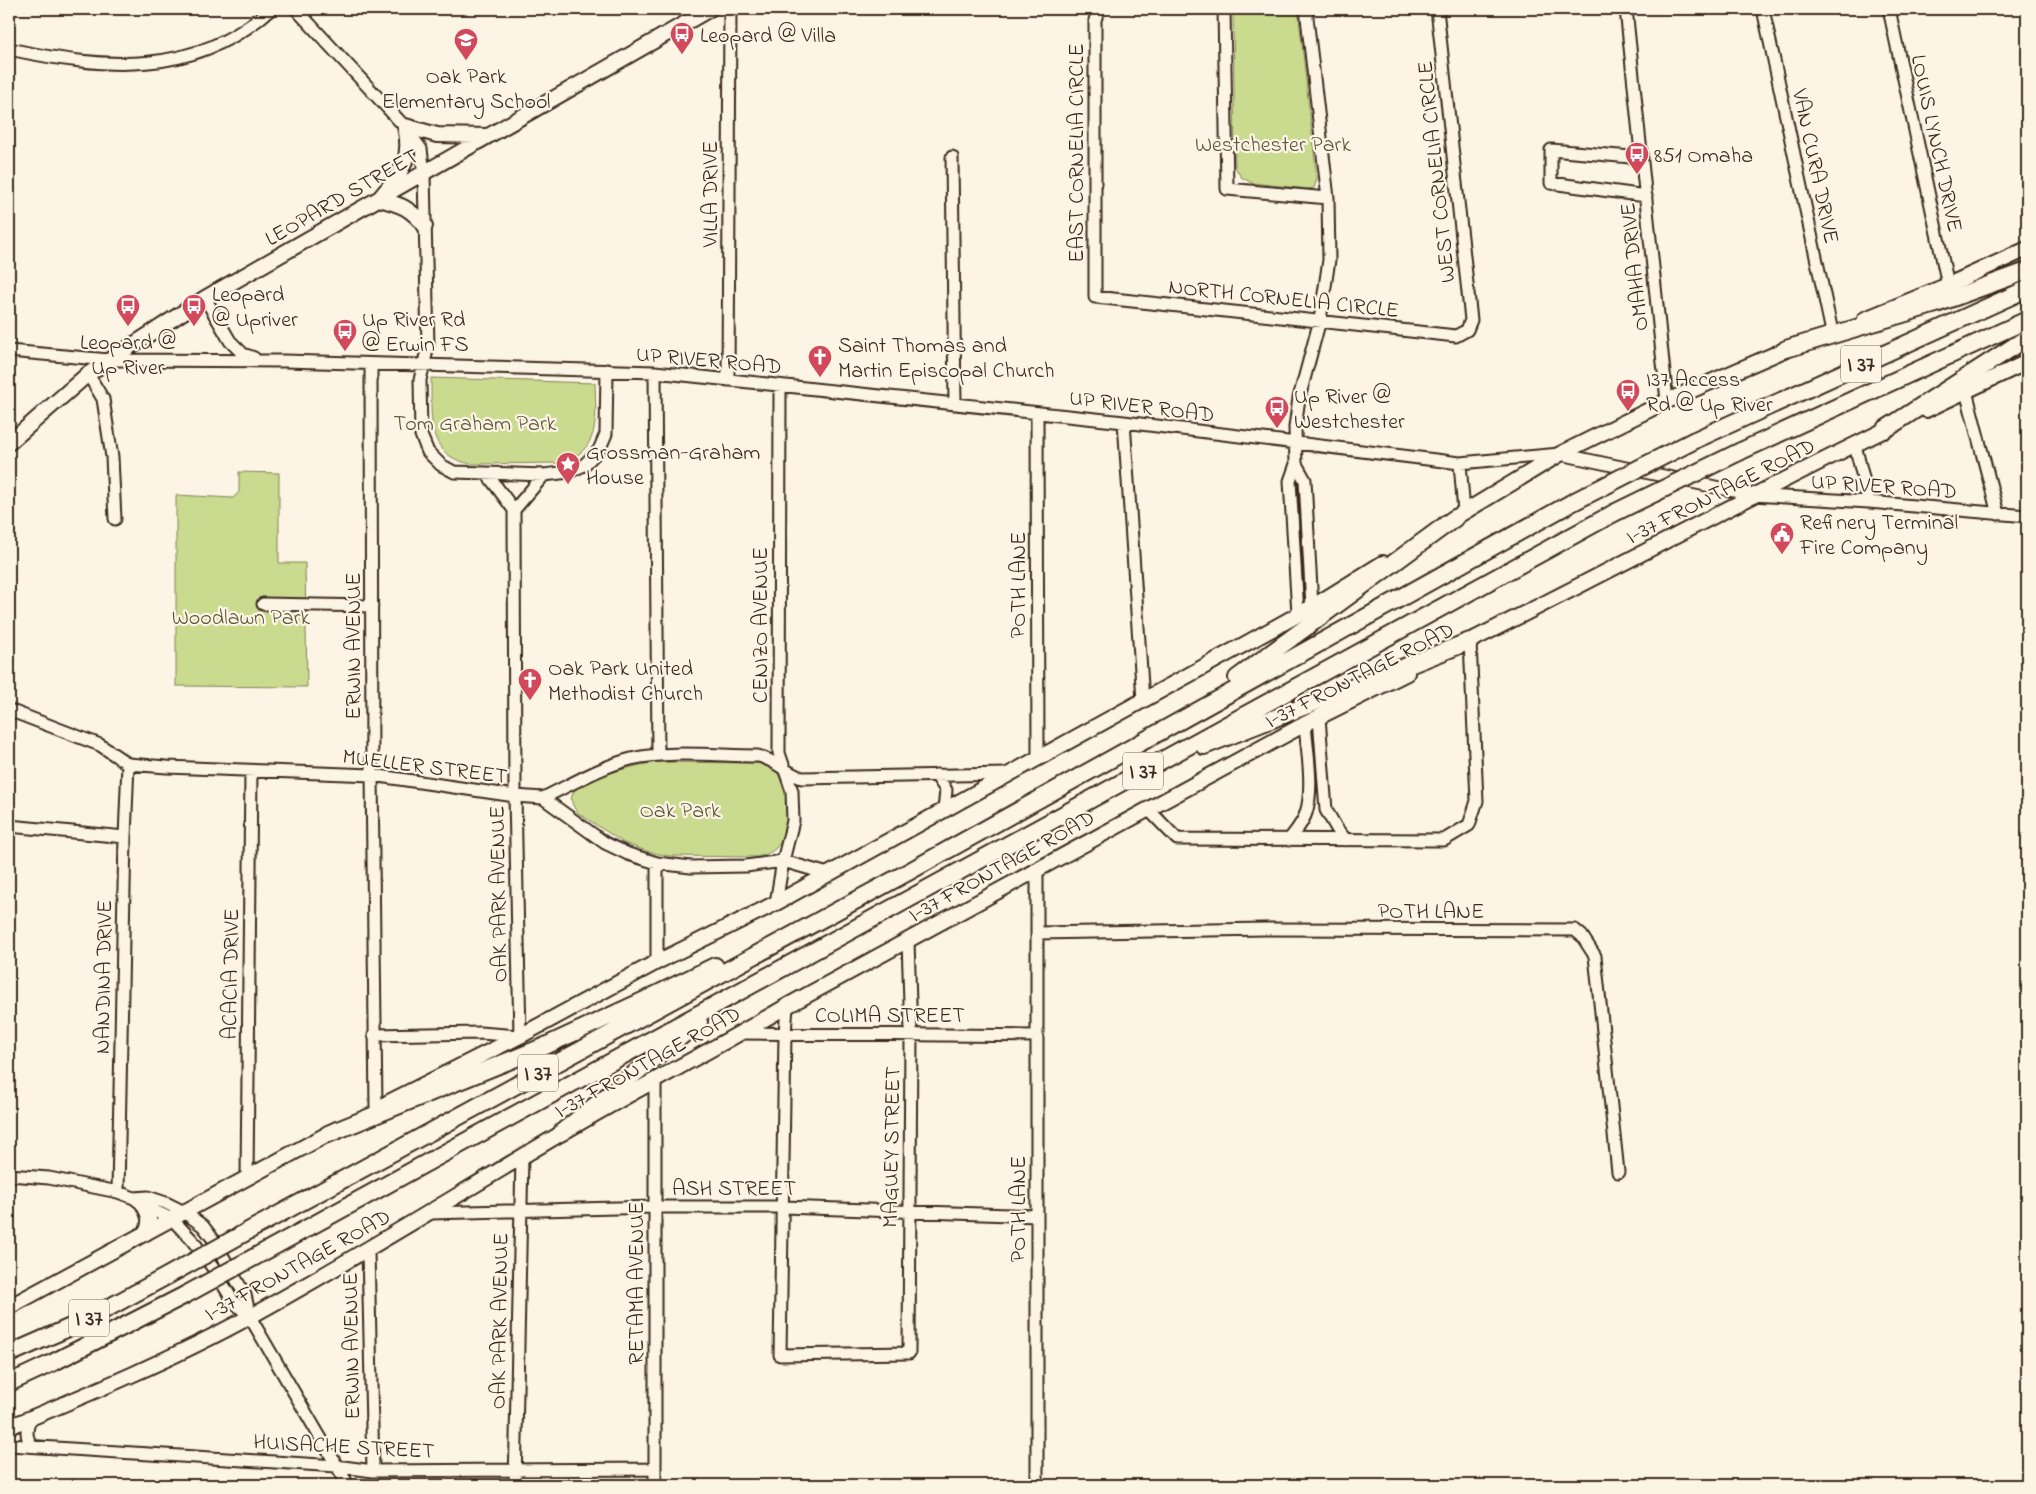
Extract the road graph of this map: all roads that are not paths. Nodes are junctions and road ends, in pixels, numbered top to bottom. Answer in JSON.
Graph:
{"nodes":[{"id":1,"x":271,"y":9,"type":"edge"},
{"id":2,"x":296,"y":9,"type":"edge"},
{"id":3,"x":710,"y":9,"type":"edge"},
{"id":4,"x":730,"y":9,"type":"edge"},
{"id":5,"x":1099,"y":9,"type":"edge"},
{"id":6,"x":1224,"y":9,"type":"edge"},
{"id":7,"x":1306,"y":9,"type":"edge"},
{"id":8,"x":1437,"y":9,"type":"edge"},
{"id":9,"x":1626,"y":9,"type":"edge"},
{"id":10,"x":1763,"y":9,"type":"edge"},
{"id":11,"x":1890,"y":9,"type":"edge"},
{"id":12,"x":9,"y":49,"type":"edge"},
{"id":13,"x":405,"y":126,"type":"junction"},
{"id":14,"x":488,"y":136,"type":"junction"},
{"id":15,"x":952,"y":156,"type":"dead end"},
{"id":16,"x":1642,"y":158,"type":"junction"},
{"id":17,"x":424,"y":174,"type":"junction"},
{"id":18,"x":1646,"y":196,"type":"junction"},
{"id":19,"x":1328,"y":198,"type":"junction"},
{"id":20,"x":379,"y":200,"type":"junction"},
{"id":21,"x":425,"y":226,"type":"junction"},
{"id":22,"x":2027,"y":249,"type":"edge"},
{"id":23,"x":2027,"y":271,"type":"edge"},
{"id":24,"x":1948,"y":286,"type":"junction"},
{"id":25,"x":2027,"y":289,"type":"edge"},
{"id":26,"x":1095,"y":297,"type":"joint"},
{"id":27,"x":206,"y":298,"type":"junction"},
{"id":28,"x":1320,"y":320,"type":"junction"},
{"id":29,"x":2027,"y":320,"type":"edge"},
{"id":30,"x":1467,"y":330,"type":"joint"},
{"id":31,"x":1832,"y":332,"type":"junction"},
{"id":32,"x":2027,"y":338,"type":"edge"},
{"id":33,"x":1786,"y":349,"type":"junction"},
{"id":34,"x":9,"y":350,"type":"edge"},
{"id":35,"x":109,"y":360,"type":"junction"},
{"id":36,"x":263,"y":361,"type":"junction"},
{"id":37,"x":2027,"y":362,"type":"edge"},
{"id":38,"x":371,"y":364,"type":"junction"},
{"id":39,"x":424,"y":365,"type":"junction"},
{"id":40,"x":607,"y":370,"type":"junction"},
{"id":41,"x":656,"y":372,"type":"junction"},
{"id":42,"x":88,"y":374,"type":"junction"},
{"id":43,"x":728,"y":380,"type":"junction"},
{"id":44,"x":780,"y":386,"type":"junction"},
{"id":45,"x":1966,"y":391,"type":"junction"},
{"id":46,"x":1667,"y":401,"type":"junction"},
{"id":47,"x":955,"y":404,"type":"junction"},
{"id":48,"x":1037,"y":413,"type":"junction"},
{"id":49,"x":1124,"y":422,"type":"junction"},
{"id":50,"x":1884,"y":430,"type":"junction"},
{"id":51,"x":9,"y":443,"type":"edge"},
{"id":52,"x":1295,"y":443,"type":"junction"},
{"id":53,"x":1855,"y":445,"type":"junction"},
{"id":54,"x":1560,"y":454,"type":"junction"},
{"id":55,"x":1460,"y":463,"type":"junction"},
{"id":56,"x":1296,"y":464,"type":"junction"},
{"id":57,"x":487,"y":474,"type":"junction"},
{"id":58,"x":544,"y":474,"type":"junction"},
{"id":59,"x":1753,"y":495,"type":"junction"},
{"id":60,"x":1869,"y":502,"type":"junction"},
{"id":61,"x":514,"y":510,"type":"junction"},
{"id":62,"x":1998,"y":514,"type":"junction"},
{"id":63,"x":1459,"y":515,"type":"junction"},
{"id":64,"x":2027,"y":516,"type":"edge"},
{"id":65,"x":115,"y":519,"type":"dead end"},
{"id":66,"x":263,"y":604,"type":"dead end"},
{"id":67,"x":372,"y":606,"type":"junction"},
{"id":68,"x":1312,"y":607,"type":"junction"},
{"id":69,"x":1298,"y":614,"type":"junction"},
{"id":70,"x":1470,"y":641,"type":"junction"},
{"id":71,"x":1143,"y":700,"type":"junction"},
{"id":72,"x":9,"y":710,"type":"edge"},
{"id":73,"x":1184,"y":717,"type":"junction"},
{"id":74,"x":1319,"y":717,"type":"junction"},
{"id":75,"x":1305,"y":724,"type":"junction"},
{"id":76,"x":658,"y":755,"type":"junction"},
{"id":77,"x":1168,"y":757,"type":"junction"},
{"id":78,"x":1038,"y":758,"type":"junction"},
{"id":79,"x":128,"y":764,"type":"junction"},
{"id":80,"x":785,"y":768,"type":"junction"},
{"id":81,"x":251,"y":771,"type":"junction"},
{"id":82,"x":1007,"y":774,"type":"junction"},
{"id":83,"x":372,"y":775,"type":"junction"},
{"id":84,"x":936,"y":775,"type":"junction"},
{"id":85,"x":1324,"y":789,"type":"junction"},
{"id":86,"x":1309,"y":790,"type":"junction"},
{"id":87,"x":515,"y":796,"type":"junction"},
{"id":88,"x":543,"y":798,"type":"junction"},
{"id":89,"x":1148,"y":809,"type":"junction"},
{"id":90,"x":944,"y":810,"type":"junction"},
{"id":91,"x":9,"y":826,"type":"edge"},
{"id":92,"x":125,"y":837,"type":"junction"},
{"id":93,"x":1289,"y":840,"type":"junction"},
{"id":94,"x":1346,"y":840,"type":"junction"},
{"id":95,"x":783,"y":861,"type":"junction"},
{"id":96,"x":657,"y":863,"type":"junction"},
{"id":97,"x":1037,"y":869,"type":"junction"},
{"id":98,"x":828,"y":874,"type":"junction"},
{"id":99,"x":776,"y":903,"type":"junction"},
{"id":100,"x":826,"y":917,"type":"junction"},
{"id":101,"x":1037,"y":933,"type":"junction"},
{"id":102,"x":908,"y":941,"type":"junction"},
{"id":103,"x":657,"y":962,"type":"junction"},
{"id":104,"x":734,"y":993,"type":"junction"},
{"id":105,"x":787,"y":1006,"type":"junction"},
{"id":106,"x":742,"y":1033,"type":"junction"},
{"id":107,"x":480,"y":1034,"type":"junction"},
{"id":108,"x":785,"y":1034,"type":"junction"},
{"id":109,"x":911,"y":1034,"type":"junction"},
{"id":110,"x":374,"y":1035,"type":"junction"},
{"id":111,"x":520,"y":1036,"type":"junction"},
{"id":112,"x":1037,"y":1036,"type":"junction"},
{"id":113,"x":486,"y":1053,"type":"junction"},
{"id":114,"x":655,"y":1081,"type":"junction"},
{"id":115,"x":376,"y":1108,"type":"junction"},
{"id":116,"x":562,"y":1132,"type":"junction"},
{"id":117,"x":328,"y":1134,"type":"junction"},
{"id":118,"x":522,"y":1158,"type":"junction"},
{"id":119,"x":1618,"y":1172,"type":"dead end"},
{"id":120,"x":9,"y":1175,"type":"edge"},
{"id":121,"x":247,"y":1177,"type":"junction"},
{"id":122,"x":118,"y":1192,"type":"junction"},
{"id":123,"x":139,"y":1202,"type":"junction"},
{"id":124,"x":655,"y":1207,"type":"junction"},
{"id":125,"x":783,"y":1207,"type":"junction"},
{"id":126,"x":521,"y":1210,"type":"junction"},
{"id":127,"x":909,"y":1211,"type":"junction"},
{"id":128,"x":184,"y":1212,"type":"junction"},
{"id":129,"x":430,"y":1213,"type":"junction"},
{"id":130,"x":1037,"y":1216,"type":"junction"},
{"id":131,"x":172,"y":1220,"type":"junction"},
{"id":132,"x":146,"y":1233,"type":"junction"},
{"id":133,"x":368,"y":1250,"type":"junction"},
{"id":134,"x":9,"y":1307,"type":"edge"},
{"id":135,"x":250,"y":1317,"type":"junction"},
{"id":136,"x":9,"y":1354,"type":"edge"},
{"id":137,"x":9,"y":1383,"type":"edge"},
{"id":138,"x":31,"y":1418,"type":"junction"},
{"id":139,"x":9,"y":1427,"type":"edge"},
{"id":140,"x":9,"y":1444,"type":"edge"},
{"id":141,"x":32,"y":1446,"type":"junction"},
{"id":142,"x":336,"y":1466,"type":"junction"},
{"id":143,"x":655,"y":1469,"type":"junction"},
{"id":144,"x":373,"y":1471,"type":"junction"},
{"id":145,"x":515,"y":1471,"type":"junction"},
{"id":146,"x":348,"y":1485,"type":"edge"},
{"id":147,"x":515,"y":1485,"type":"edge"},
{"id":148,"x":655,"y":1485,"type":"edge"},
{"id":149,"x":1037,"y":1485,"type":"edge"}],
"edges":[{"from":1,"to":12,"type":"street"},
{"from":2,"to":13,"type":"street"},
{"from":3,"to":14,"type":"main road","name":"LEOPARD STREET"},
{"from":4,"to":43,"type":"street","name":"VILLA DRIVE"},
{"from":5,"to":26,"type":"street","name":"EAST CORNELIA CIRCLE"},
{"from":6,"to":19,"type":"street"},
{"from":7,"to":19,"type":"street"},
{"from":8,"to":30,"type":"street","name":"WEST CORNELIA CIRCLE"},
{"from":9,"to":16,"type":"street","name":"OMAHA DRIVE"},
{"from":10,"to":31,"type":"street","name":"VAN CURA DRIVE"},
{"from":11,"to":24,"type":"street","name":"LOUIS LYNCH DRIVE"},
{"from":13,"to":14,"type":"main road"},
{"from":13,"to":17,"type":"street"},
{"from":13,"to":20,"type":"main road"},
{"from":14,"to":17,"type":"main road","name":"LEOPARD STREET"},
{"from":15,"to":47,"type":"street"},
{"from":16,"to":18,"type":"street","name":"OMAHA DRIVE"},
{"from":16,"to":18,"type":"street"},
{"from":17,"to":20,"type":"main road","name":"LEOPARD STREET"},
{"from":17,"to":21,"type":"street"},
{"from":18,"to":46,"type":"street","name":"OMAHA DRIVE"},
{"from":19,"to":28,"type":"street"},
{"from":20,"to":21,"type":"main road"},
{"from":20,"to":27,"type":"main road","name":"LEOPARD STREET"},
{"from":21,"to":39,"type":"street"},
{"from":22,"to":24,"type":"main road"},
{"from":23,"to":33,"type":"highway"},
{"from":24,"to":31,"type":"main road"},
{"from":25,"to":73,"type":"highway","number":"I 37","bridge":true},
{"from":26,"to":28,"type":"street","name":"NORTH CORNELIA CIRCLE"},
{"from":27,"to":35,"type":"main road","name":"LEOPARD STREET"},
{"from":27,"to":36,"type":"street"},
{"from":28,"to":30,"type":"street","name":"NORTH CORNELIA CIRCLE"},
{"from":28,"to":52,"type":"street"},
{"from":29,"to":77,"type":"highway","number":"I 37","bridge":true},
{"from":31,"to":33,"type":"main road"},
{"from":32,"to":50,"type":"highway"},
{"from":33,"to":46,"type":"main road"},
{"from":34,"to":35,"type":"street","name":"UP RIVER ROAD"},
{"from":35,"to":36,"type":"street","name":"UP RIVER ROAD"},
{"from":35,"to":42,"type":"main road","name":"LEOPARD STREET"},
{"from":36,"to":38,"type":"street","name":"UP RIVER ROAD"},
{"from":37,"to":45,"type":"main road","name":"I-37 FRONTAGE ROAD"},
{"from":38,"to":39,"type":"street","name":"UP RIVER ROAD"},
{"from":38,"to":67,"type":"street","name":"ERWIN AVENUE"},
{"from":39,"to":40,"type":"street","name":"UP RIVER ROAD"},
{"from":39,"to":57,"type":"street"},
{"from":40,"to":41,"type":"street","name":"UP RIVER ROAD"},
{"from":40,"to":58,"type":"street"},
{"from":41,"to":43,"type":"street","name":"UP RIVER ROAD"},
{"from":41,"to":76,"type":"street"},
{"from":42,"to":51,"type":"main road","name":"LEOPARD STREET"},
{"from":42,"to":65,"type":"street"},
{"from":43,"to":44,"type":"street","name":"UP RIVER ROAD"},
{"from":44,"to":47,"type":"street","name":"UP RIVER ROAD"},
{"from":44,"to":80,"type":"street","name":"CENIZO AVENUE"},
{"from":45,"to":50,"type":"main road","name":"I-37 FRONTAGE ROAD"},
{"from":45,"to":62,"type":"street"},
{"from":46,"to":54,"type":"main road"},
{"from":47,"to":48,"type":"street","name":"UP RIVER ROAD"},
{"from":48,"to":49,"type":"street","name":"UP RIVER ROAD"},
{"from":48,"to":78,"type":"street","name":"POTH LANE"},
{"from":49,"to":52,"type":"street","name":"UP RIVER ROAD"},
{"from":49,"to":71,"type":"street"},
{"from":50,"to":53,"type":"main road","name":"I-37 FRONTAGE ROAD"},
{"from":52,"to":55,"type":"street","name":"UP RIVER ROAD"},
{"from":52,"to":56,"type":"street"},
{"from":53,"to":59,"type":"main road","name":"I-37 FRONTAGE ROAD"},
{"from":53,"to":60,"type":"street"},
{"from":54,"to":55,"type":"street","name":"UP RIVER ROAD"},
{"from":54,"to":59,"type":"street","name":"UP RIVER ROAD"},
{"from":54,"to":63,"type":"main road"},
{"from":55,"to":63,"type":"street"},
{"from":56,"to":68,"type":"street"},
{"from":56,"to":69,"type":"street"},
{"from":57,"to":58,"type":"street"},
{"from":57,"to":61,"type":"street"},
{"from":58,"to":61,"type":"street"},
{"from":59,"to":60,"type":"street","name":"UP RIVER ROAD"},
{"from":59,"to":70,"type":"main road","name":"I-37 FRONTAGE ROAD"},
{"from":60,"to":62,"type":"street","name":"UP RIVER ROAD"},
{"from":61,"to":87,"type":"street","name":"OAK PARK AVENUE"},
{"from":62,"to":64,"type":"street","name":"UP RIVER ROAD"},
{"from":63,"to":68,"type":"main road"},
{"from":63,"to":73,"type":"highway"},
{"from":66,"to":67,"type":"street"},
{"from":67,"to":83,"type":"street","name":"ERWIN AVENUE"},
{"from":68,"to":69,"type":"main road"},
{"from":69,"to":71,"type":"main road"},
{"from":70,"to":74,"type":"main road","name":"I-37 FRONTAGE ROAD"},
{"from":70,"to":77,"type":"highway"},
{"from":70,"to":94,"type":"street"},
{"from":71,"to":78,"type":"main road"},
{"from":72,"to":79,"type":"street"},
{"from":73,"to":100,"type":"highway","number":"I 37"},
{"from":74,"to":75,"type":"main road","name":"I-37 FRONTAGE ROAD"},
{"from":74,"to":85,"type":"street"},
{"from":75,"to":86,"type":"street"},
{"from":75,"to":89,"type":"main road","name":"I-37 FRONTAGE ROAD"},
{"from":76,"to":80,"type":"street"},
{"from":76,"to":88,"type":"street"},
{"from":77,"to":104,"type":"highway","number":"I 37"},
{"from":78,"to":82,"type":"main road"},
{"from":79,"to":81,"type":"street","name":"MUELLER STREET"},
{"from":79,"to":92,"type":"street","name":"NANDINA DRIVE"},
{"from":80,"to":84,"type":"street"},
{"from":80,"to":95,"type":"street","name":"CENIZO AVENUE"},
{"from":81,"to":83,"type":"street","name":"MUELLER STREET"},
{"from":81,"to":121,"type":"street","name":"ACACIA DRIVE"},
{"from":82,"to":84,"type":"street"},
{"from":82,"to":90,"type":"main road"},
{"from":83,"to":87,"type":"street","name":"MUELLER STREET"},
{"from":83,"to":110,"type":"street","name":"ERWIN AVENUE"},
{"from":84,"to":90,"type":"street"},
{"from":85,"to":86,"type":"street"},
{"from":85,"to":94,"type":"street"},
{"from":86,"to":93,"type":"street"},
{"from":87,"to":88,"type":"street","name":"MUELLER STREET"},
{"from":87,"to":111,"type":"street","name":"OAK PARK AVENUE"},
{"from":88,"to":96,"type":"street"},
{"from":89,"to":93,"type":"street"},
{"from":89,"to":97,"type":"main road","name":"I-37 FRONTAGE ROAD"},
{"from":90,"to":98,"type":"main road"},
{"from":91,"to":92,"type":"street"},
{"from":92,"to":122,"type":"street","name":"NANDINA DRIVE"},
{"from":93,"to":94,"type":"street"},
{"from":95,"to":96,"type":"street"},
{"from":95,"to":98,"type":"street"},
{"from":95,"to":99,"type":"street","name":"CENIZO AVENUE"},
{"from":96,"to":103,"type":"street"},
{"from":97,"to":101,"type":"street","name":"POTH LANE"},
{"from":97,"to":102,"type":"main road","name":"I-37 FRONTAGE ROAD"},
{"from":98,"to":99,"type":"main road"},
{"from":99,"to":103,"type":"main road"},
{"from":100,"to":117,"type":"highway"},
{"from":100,"to":136,"type":"highway","number":"I 37","bridge":true},
{"from":101,"to":112,"type":"street","name":"POTH LANE"},
{"from":101,"to":119,"type":"street","name":"POTH LANE"},
{"from":102,"to":105,"type":"main road","name":"I-37 FRONTAGE ROAD"},
{"from":102,"to":109,"type":"street","name":"MAGUEY STREET"},
{"from":103,"to":111,"type":"main road"},
{"from":104,"to":116,"type":"highway"},
{"from":104,"to":137,"type":"highway","number":"I 37","bridge":true},
{"from":105,"to":106,"type":"main road","name":"I-37 FRONTAGE ROAD"},
{"from":105,"to":108,"type":"street"},
{"from":106,"to":108,"type":"street","name":"COLIMA STREET"},
{"from":106,"to":114,"type":"main road","name":"I-37 FRONTAGE ROAD"},
{"from":107,"to":110,"type":"street"},
{"from":107,"to":111,"type":"street"},
{"from":107,"to":113,"type":"street"},
{"from":108,"to":109,"type":"street","name":"COLIMA STREET"},
{"from":108,"to":125,"type":"street"},
{"from":109,"to":112,"type":"street","name":"COLIMA STREET"},
{"from":109,"to":127,"type":"street","name":"MAGUEY STREET"},
{"from":110,"to":115,"type":"street","name":"ERWIN AVENUE"},
{"from":111,"to":113,"type":"main road"},
{"from":112,"to":130,"type":"street","name":"POTH LANE"},
{"from":113,"to":115,"type":"main road"},
{"from":114,"to":116,"type":"main road","name":"I-37 FRONTAGE ROAD"},
{"from":114,"to":124,"type":"street","name":"RETAMA AVENUE"},
{"from":115,"to":117,"type":"main road"},
{"from":116,"to":118,"type":"main road","name":"I-37 FRONTAGE ROAD"},
{"from":117,"to":121,"type":"main road"},
{"from":118,"to":126,"type":"street","name":"OAK PARK AVENUE"},
{"from":118,"to":129,"type":"main road","name":"I-37 FRONTAGE ROAD"},
{"from":120,"to":122,"type":"street"},
{"from":121,"to":128,"type":"main road"},
{"from":122,"to":123,"type":"street"},
{"from":123,"to":128,"type":"street"},
{"from":123,"to":131,"type":"street"},
{"from":123,"to":132,"type":"main road"},
{"from":124,"to":125,"type":"street","name":"ASH STREET"},
{"from":124,"to":126,"type":"street","name":"ASH STREET"},
{"from":124,"to":143,"type":"street","name":"RETAMA AVENUE"},
{"from":125,"to":127,"type":"street","name":"ASH STREET"},
{"from":125,"to":127,"type":"street","name":"MAGUEY STREET"},
{"from":126,"to":129,"type":"street","name":"ASH STREET"},
{"from":126,"to":145,"type":"street","name":"OAK PARK AVENUE"},
{"from":127,"to":130,"type":"street","name":"ASH STREET"},
{"from":128,"to":131,"type":"main road"},
{"from":128,"to":135,"type":"street"},
{"from":129,"to":133,"type":"main road","name":"I-37 FRONTAGE ROAD"},
{"from":130,"to":149,"type":"street","name":"POTH LANE"},
{"from":131,"to":132,"type":"main road"},
{"from":131,"to":135,"type":"street"},
{"from":132,"to":134,"type":"main road"},
{"from":133,"to":135,"type":"main road","name":"I-37 FRONTAGE ROAD"},
{"from":133,"to":144,"type":"street","name":"ERWIN AVENUE"},
{"from":135,"to":138,"type":"main road","name":"I-37 FRONTAGE ROAD"},
{"from":135,"to":142,"type":"street"},
{"from":138,"to":139,"type":"main road","name":"I-37 FRONTAGE ROAD"},
{"from":138,"to":141,"type":"street"},
{"from":140,"to":141,"type":"street","name":"HUISACHE STREET"},
{"from":141,"to":142,"type":"street","name":"HUISACHE STREET"},
{"from":142,"to":144,"type":"street","name":"HUISACHE STREET"},
{"from":142,"to":146,"type":"street"},
{"from":143,"to":145,"type":"street","name":"HUISACHE STREET"},
{"from":143,"to":148,"type":"street","name":"RETAMA AVENUE"},
{"from":144,"to":145,"type":"street","name":"HUISACHE STREET"},
{"from":145,"to":147,"type":"street","name":"OAK PARK AVENUE"}]}
